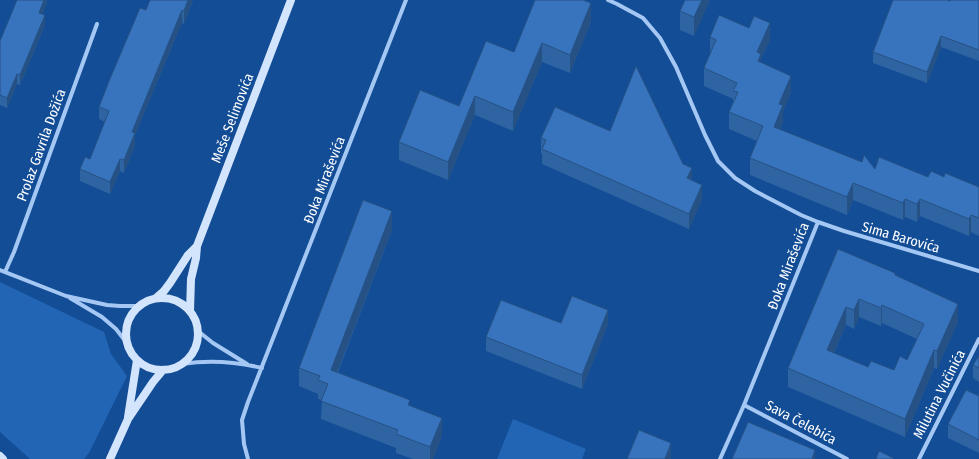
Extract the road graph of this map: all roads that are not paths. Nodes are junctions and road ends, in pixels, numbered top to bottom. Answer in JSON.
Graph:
{"nodes":[{"id":1,"x":291,"y":0,"type":"edge"},
{"id":2,"x":406,"y":0,"type":"edge"},
{"id":3,"x":608,"y":0,"type":"edge"},
{"id":4,"x":97,"y":24,"type":"dead end"},
{"id":5,"x":818,"y":222,"type":"junction"},
{"id":6,"x":197,"y":246,"type":"junction"},
{"id":7,"x":0,"y":270,"type":"edge"},
{"id":8,"x":979,"y":271,"type":"edge"},
{"id":9,"x":5,"y":272,"type":"junction"},
{"id":10,"x":66,"y":296,"type":"junction"},
{"id":11,"x":156,"y":298,"type":"junction"},
{"id":12,"x":139,"y":306,"type":"junction"},
{"id":13,"x":190,"y":311,"type":"junction"},
{"id":14,"x":198,"y":331,"type":"junction"},
{"id":15,"x":979,"y":339,"type":"edge"},
{"id":16,"x":126,"y":342,"type":"junction"},
{"id":17,"x":137,"y":360,"type":"junction"},
{"id":18,"x":182,"y":364,"type":"junction"},
{"id":19,"x":250,"y":365,"type":"junction"},
{"id":20,"x":262,"y":368,"type":"junction"},
{"id":21,"x":163,"y":370,"type":"junction"},
{"id":22,"x":744,"y":405,"type":"junction"},
{"id":23,"x":128,"y":420,"type":"junction"},
{"id":24,"x":0,"y":456,"type":"edge"},
{"id":25,"x":3,"y":459,"type":"edge"},
{"id":26,"x":110,"y":459,"type":"edge"},
{"id":27,"x":248,"y":459,"type":"edge"},
{"id":28,"x":720,"y":459,"type":"edge"},
{"id":29,"x":847,"y":459,"type":"edge"},
{"id":30,"x":919,"y":459,"type":"edge"}],
"edges":[{"from":1,"to":6,"type":"street","name":"Meše Selimovića"},
{"from":2,"to":20,"type":"street","name":"Đoka Miraševića"},
{"from":3,"to":5,"type":"street","name":"Đoka Miraševića"},
{"from":4,"to":9,"type":"street","name":"Prolaz Gavrila Dožića"},
{"from":5,"to":8,"type":"street","name":"Sima Barovića"},
{"from":5,"to":22,"type":"street","name":"Đoka Miraševića"},
{"from":6,"to":11,"type":"street","name":"Meše Selimovića"},
{"from":6,"to":13,"type":"street","name":"Meše Selimovića"},
{"from":7,"to":9,"type":"street"},
{"from":9,"to":10,"type":"street"},
{"from":10,"to":12,"type":"street"},
{"from":10,"to":16,"type":"street"},
{"from":11,"to":12,"type":"street"},
{"from":11,"to":13,"type":"street"},
{"from":12,"to":16,"type":"street"},
{"from":13,"to":14,"type":"street"},
{"from":14,"to":18,"type":"street"},
{"from":14,"to":19,"type":"street"},
{"from":15,"to":30,"type":"street","name":"Milutina Vučinića"},
{"from":16,"to":17,"type":"street"},
{"from":17,"to":21,"type":"street"},
{"from":17,"to":23,"type":"street"},
{"from":18,"to":19,"type":"street"},
{"from":18,"to":21,"type":"street"},
{"from":19,"to":20,"type":"street"},
{"from":20,"to":27,"type":"street","name":"Đoka Miraševića"},
{"from":21,"to":23,"type":"street"},
{"from":22,"to":28,"type":"street","name":"Đoka Miraševića"},
{"from":22,"to":29,"type":"street","name":"Sava Čelebića"},
{"from":23,"to":26,"type":"street"},
{"from":24,"to":25,"type":"street"}]}
